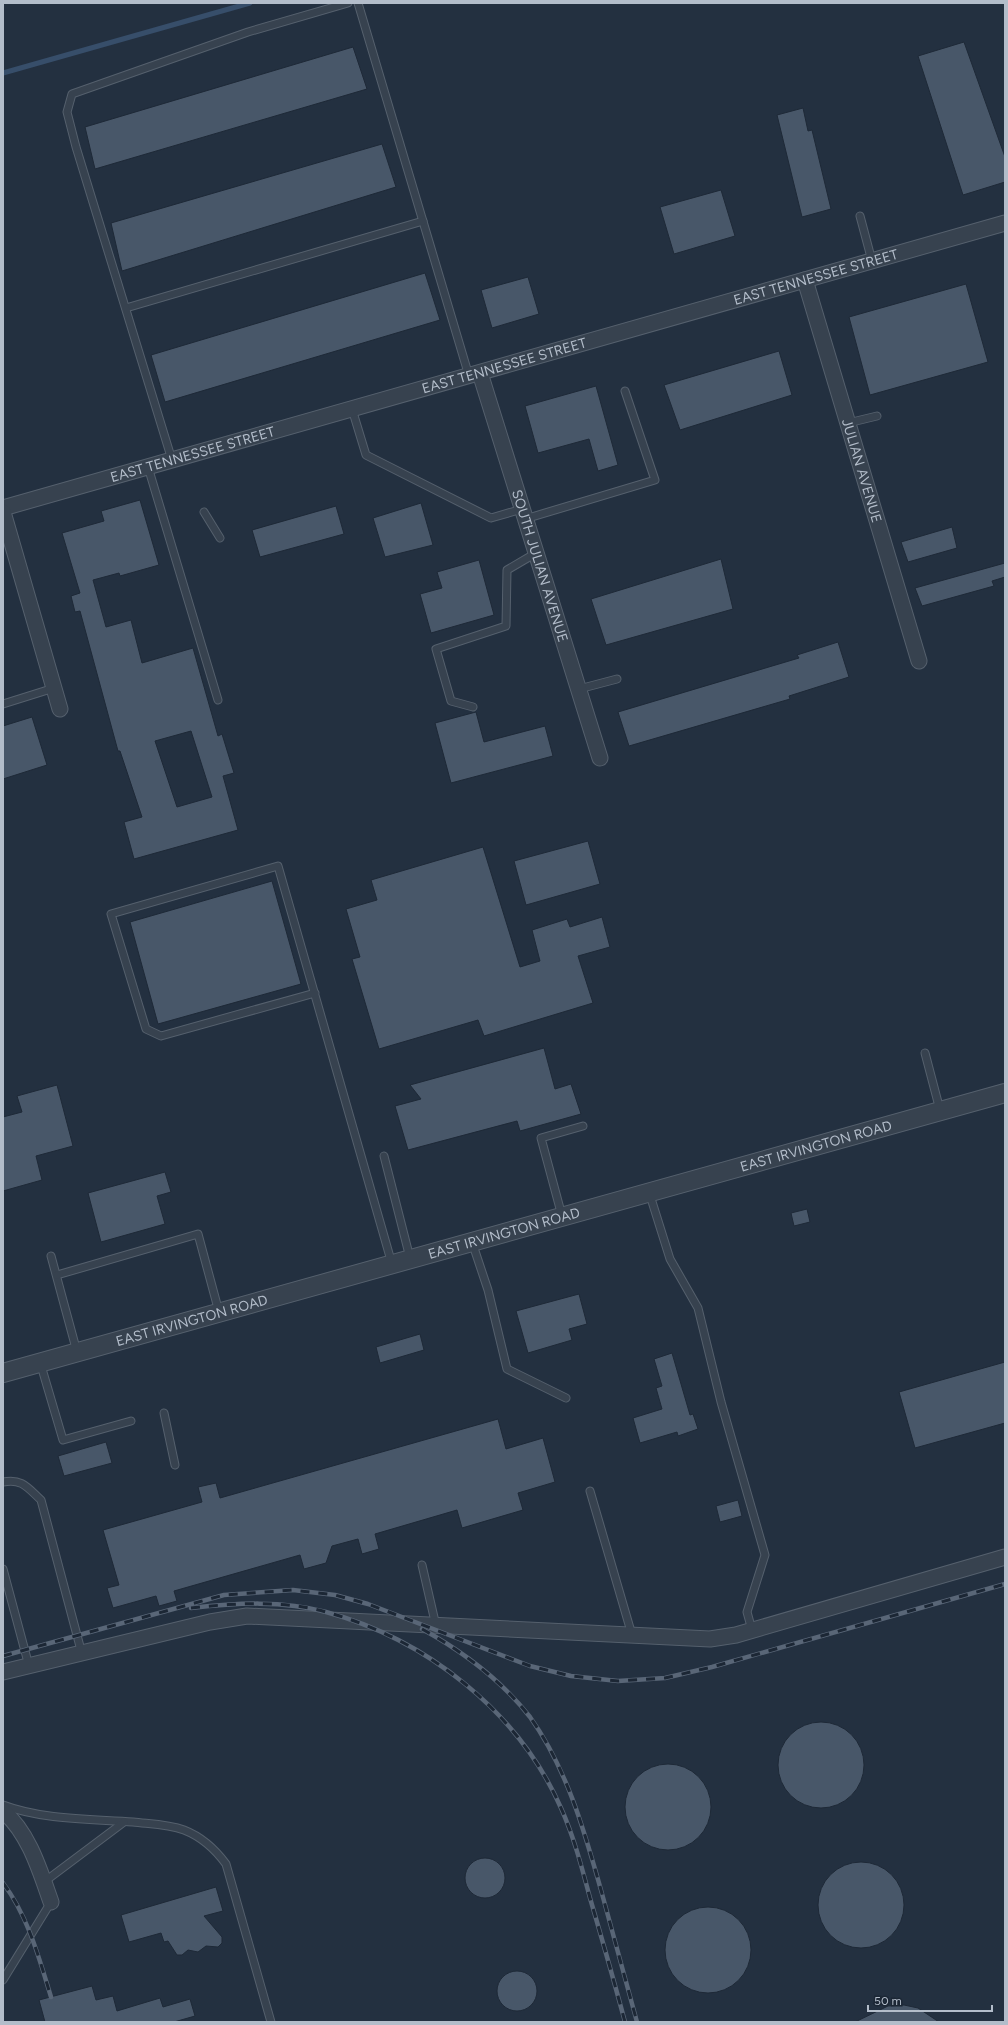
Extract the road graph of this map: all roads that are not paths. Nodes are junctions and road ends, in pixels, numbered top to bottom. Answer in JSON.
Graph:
{"nodes":[{"id":1,"x":348,"y":3,"type":"edge"},
{"id":2,"x":358,"y":3,"type":"edge"},
{"id":3,"x":860,"y":216,"type":"dead end"},
{"id":4,"x":422,"y":221,"type":"junction"},
{"id":5,"x":1005,"y":223,"type":"edge"},
{"id":6,"x":872,"y":261,"type":"junction"},
{"id":7,"x":805,"y":280,"type":"junction"},
{"id":8,"x":126,"y":308,"type":"junction"},
{"id":9,"x":474,"y":374,"type":"junction"},
{"id":10,"x":625,"y":391,"type":"dead end"},
{"id":11,"x":352,"y":409,"type":"junction"},
{"id":12,"x":877,"y":416,"type":"dead end"},
{"id":13,"x":848,"y":423,"type":"junction"},
{"id":14,"x":172,"y":460,"type":"junction"},
{"id":15,"x":148,"y":467,"type":"junction"},
{"id":16,"x":3,"y":508,"type":"edge"},
{"id":17,"x":3,"y":512,"type":"edge"},
{"id":18,"x":204,"y":512,"type":"dead end"},
{"id":19,"x":524,"y":514,"type":"junction"},
{"id":20,"x":220,"y":538,"type":"dead end"},
{"id":21,"x":536,"y":553,"type":"junction"},
{"id":22,"x":919,"y":661,"type":"dead end"},
{"id":23,"x":617,"y":679,"type":"dead end"},
{"id":24,"x":54,"y":688,"type":"junction"},
{"id":25,"x":579,"y":689,"type":"junction"},
{"id":26,"x":218,"y":700,"type":"dead end"},
{"id":27,"x":3,"y":704,"type":"edge"},
{"id":28,"x":473,"y":707,"type":"dead end"},
{"id":29,"x":60,"y":709,"type":"dead end"},
{"id":30,"x":600,"y":758,"type":"dead end"},
{"id":31,"x":315,"y":993,"type":"junction"},
{"id":32,"x":925,"y":1052,"type":"dead end"},
{"id":33,"x":1005,"y":1093,"type":"edge"},
{"id":34,"x":940,"y":1111,"type":"junction"},
{"id":35,"x":583,"y":1126,"type":"dead end"},
{"id":36,"x":384,"y":1156,"type":"dead end"},
{"id":37,"x":649,"y":1192,"type":"junction"},
{"id":38,"x":562,"y":1216,"type":"junction"},
{"id":39,"x":472,"y":1242,"type":"junction"},
{"id":40,"x":51,"y":1256,"type":"dead end"},
{"id":41,"x":410,"y":1259,"type":"junction"},
{"id":42,"x":392,"y":1264,"type":"junction"},
{"id":43,"x":57,"y":1275,"type":"junction"},
{"id":44,"x":219,"y":1312,"type":"junction"},
{"id":45,"x":77,"y":1352,"type":"junction"},
{"id":46,"x":40,"y":1362,"type":"junction"},
{"id":47,"x":3,"y":1373,"type":"edge"},
{"id":48,"x":566,"y":1398,"type":"dead end"},
{"id":49,"x":164,"y":1413,"type":"dead end"},
{"id":50,"x":131,"y":1422,"type":"dead end"},
{"id":51,"x":175,"y":1465,"type":"dead end"},
{"id":52,"x":3,"y":1482,"type":"edge"},
{"id":53,"x":590,"y":1491,"type":"dead end"},
{"id":54,"x":1005,"y":1557,"type":"edge"},
{"id":55,"x":422,"y":1565,"type":"dead end"},
{"id":56,"x":3,"y":1569,"type":"edge"},
{"id":57,"x":436,"y":1626,"type":"junction"},
{"id":58,"x":752,"y":1630,"type":"junction"},
{"id":59,"x":632,"y":1635,"type":"junction"},
{"id":60,"x":82,"y":1654,"type":"junction"},
{"id":61,"x":29,"y":1666,"type":"junction"},
{"id":62,"x":3,"y":1672,"type":"edge"},
{"id":63,"x":3,"y":1805,"type":"edge"},
{"id":64,"x":3,"y":1811,"type":"edge"},
{"id":65,"x":124,"y":1822,"type":"junction"},
{"id":66,"x":44,"y":1882,"type":"junction"},
{"id":67,"x":51,"y":1902,"type":"joint"},
{"id":68,"x":3,"y":1980,"type":"edge"},
{"id":69,"x":271,"y":2022,"type":"edge"}],
"edges":[{"from":1,"to":8,"type":"lane"},
{"from":2,"to":4,"type":"lane"},
{"from":3,"to":6,"type":"lane"},
{"from":4,"to":8,"type":"lane"},
{"from":4,"to":9,"type":"lane"},
{"from":5,"to":6,"type":"street","name":"EAST TENNESSEE STREET"},
{"from":6,"to":7,"type":"street","name":"EAST TENNESSEE STREET"},
{"from":7,"to":9,"type":"street","name":"EAST TENNESSEE STREET"},
{"from":7,"to":13,"type":"street","name":"JULIAN AVENUE"},
{"from":8,"to":14,"type":"lane"},
{"from":9,"to":11,"type":"street","name":"EAST TENNESSEE STREET"},
{"from":9,"to":19,"type":"street","name":"SOUTH JULIAN AVENUE"},
{"from":10,"to":19,"type":"lane"},
{"from":11,"to":14,"type":"street","name":"EAST TENNESSEE STREET"},
{"from":11,"to":19,"type":"lane"},
{"from":12,"to":13,"type":"lane"},
{"from":13,"to":22,"type":"street","name":"JULIAN AVENUE"},
{"from":14,"to":15,"type":"street","name":"EAST TENNESSEE STREET"},
{"from":15,"to":16,"type":"street","name":"EAST TENNESSEE STREET"},
{"from":15,"to":26,"type":"lane"},
{"from":17,"to":24,"type":"street"},
{"from":18,"to":20,"type":"lane"},
{"from":19,"to":21,"type":"street","name":"SOUTH JULIAN AVENUE"},
{"from":21,"to":25,"type":"street","name":"SOUTH JULIAN AVENUE"},
{"from":21,"to":28,"type":"lane"},
{"from":23,"to":25,"type":"lane"},
{"from":24,"to":27,"type":"lane"},
{"from":24,"to":29,"type":"street"},
{"from":25,"to":30,"type":"street","name":"SOUTH JULIAN AVENUE"},
{"from":31,"to":31,"type":"lane"},
{"from":31,"to":42,"type":"lane"},
{"from":32,"to":34,"type":"lane"},
{"from":33,"to":34,"type":"street","name":"EAST IRVINGTON ROAD"},
{"from":34,"to":37,"type":"street","name":"EAST IRVINGTON ROAD"},
{"from":35,"to":38,"type":"lane"},
{"from":36,"to":41,"type":"lane"},
{"from":37,"to":38,"type":"street","name":"EAST IRVINGTON ROAD"},
{"from":37,"to":58,"type":"lane"},
{"from":38,"to":39,"type":"street","name":"EAST IRVINGTON ROAD"},
{"from":39,"to":41,"type":"street","name":"EAST IRVINGTON ROAD"},
{"from":39,"to":48,"type":"lane"},
{"from":40,"to":43,"type":"lane"},
{"from":41,"to":42,"type":"street","name":"EAST IRVINGTON ROAD"},
{"from":42,"to":44,"type":"street","name":"EAST IRVINGTON ROAD"},
{"from":43,"to":44,"type":"lane"},
{"from":43,"to":45,"type":"lane"},
{"from":44,"to":45,"type":"street","name":"EAST IRVINGTON ROAD"},
{"from":45,"to":46,"type":"street","name":"EAST IRVINGTON ROAD"},
{"from":46,"to":47,"type":"street","name":"EAST IRVINGTON ROAD"},
{"from":46,"to":50,"type":"lane"},
{"from":49,"to":51,"type":"lane"},
{"from":52,"to":60,"type":"lane"},
{"from":53,"to":59,"type":"lane"},
{"from":54,"to":58,"type":"street"},
{"from":55,"to":57,"type":"lane"},
{"from":56,"to":61,"type":"lane"},
{"from":57,"to":59,"type":"street"},
{"from":57,"to":60,"type":"street"},
{"from":58,"to":59,"type":"street"},
{"from":60,"to":61,"type":"street"},
{"from":61,"to":62,"type":"street"},
{"from":63,"to":65,"type":"lane"},
{"from":64,"to":66,"type":"street"},
{"from":65,"to":66,"type":"lane"},
{"from":65,"to":69,"type":"lane"},
{"from":66,"to":67,"type":"street"},
{"from":67,"to":68,"type":"lane"}]}
